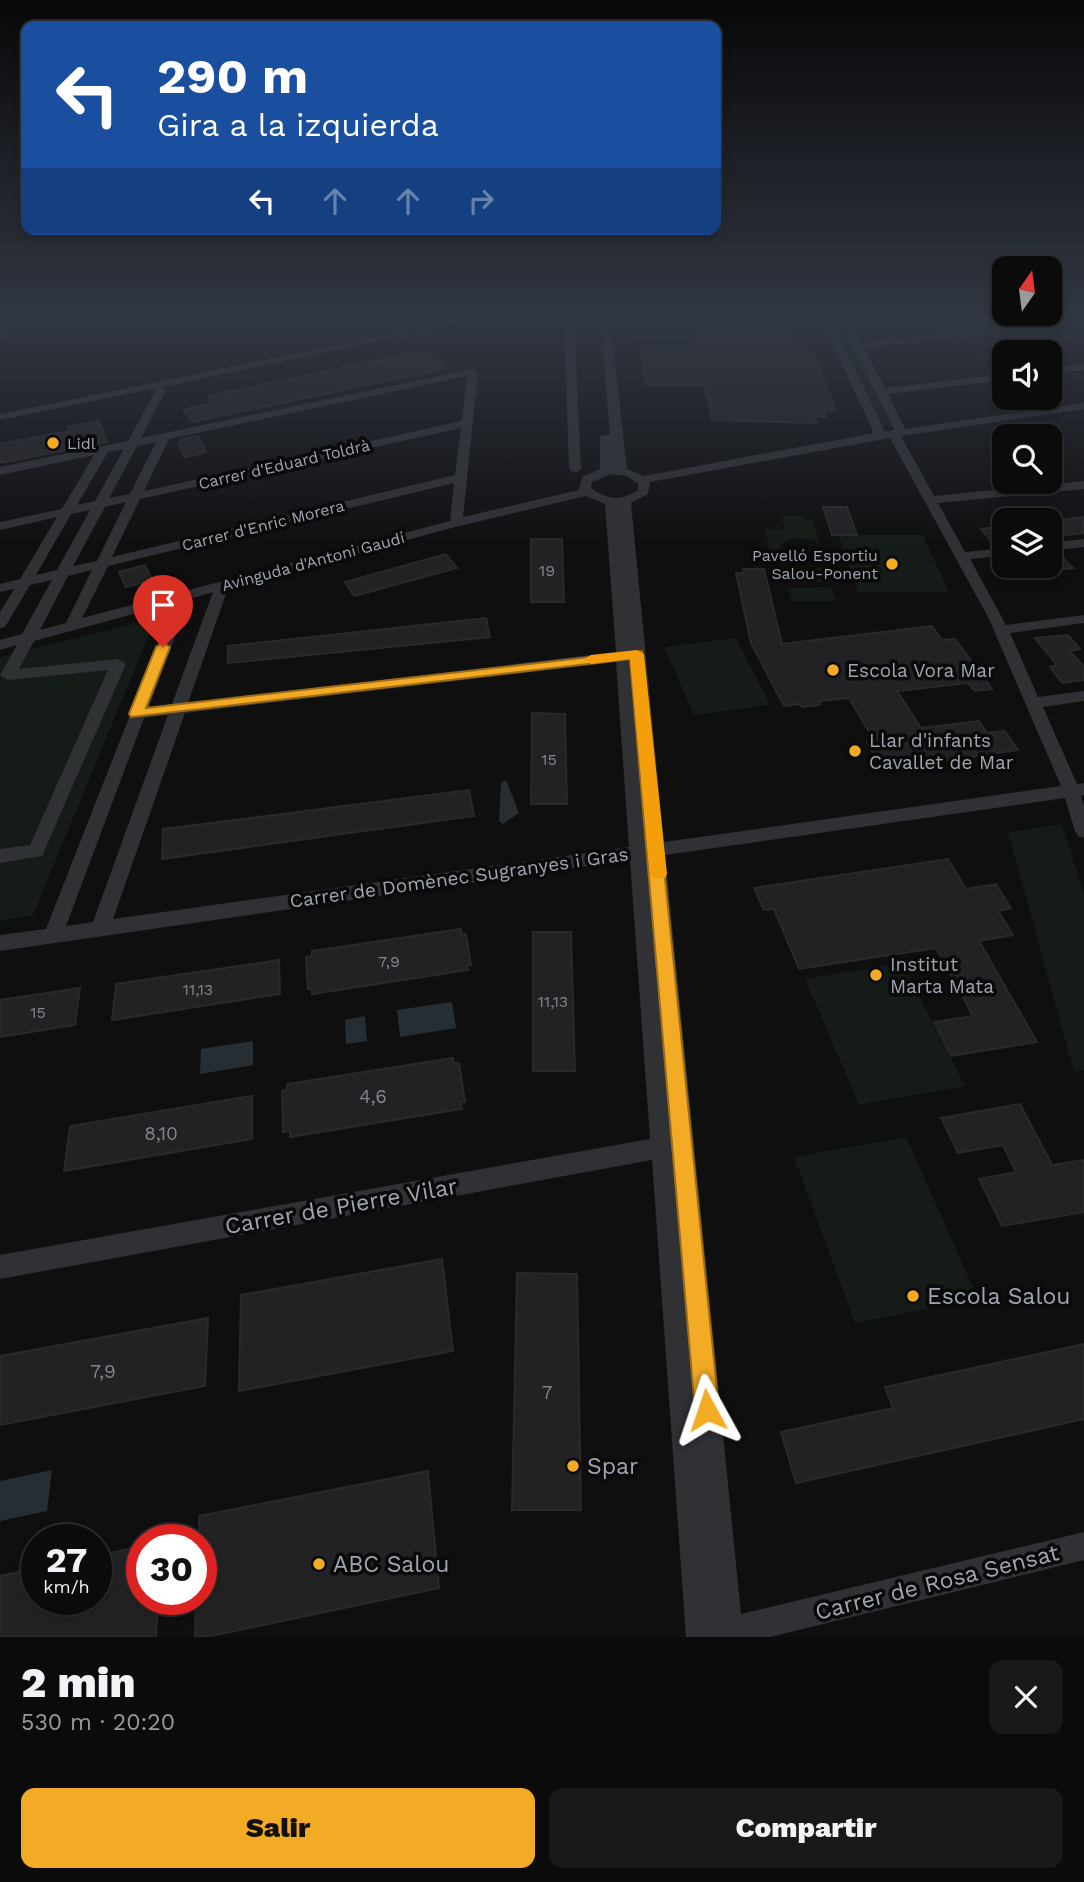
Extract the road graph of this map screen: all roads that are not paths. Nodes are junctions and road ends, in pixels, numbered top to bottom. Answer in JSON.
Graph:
{"nodes":[{"id":1,"x":77,"y":394,"type":"edge"},
{"id":2,"x":110,"y":394,"type":"edge"},
{"id":3,"x":158,"y":394,"type":"edge"},
{"id":4,"x":367,"y":394,"type":"edge"},
{"id":5,"x":471,"y":394,"type":"edge"},
{"id":6,"x":572,"y":394,"type":"edge"},
{"id":7,"x":602,"y":394,"type":"edge"},
{"id":8,"x":612,"y":394,"type":"edge"},
{"id":9,"x":869,"y":394,"type":"edge"},
{"id":10,"x":881,"y":394,"type":"edge"},
{"id":11,"x":1084,"y":406,"type":"edge"},
{"id":12,"x":0,"y":410,"type":"edge"},
{"id":13,"x":0,"y":417,"type":"edge"},
{"id":14,"x":468,"y":423,"type":"junction"},
{"id":15,"x":892,"y":434,"type":"junction"},
{"id":16,"x":164,"y":437,"type":"junction"},
{"id":17,"x":132,"y":444,"type":"junction"},
{"id":18,"x":99,"y":456,"type":"junction"},
{"id":19,"x":575,"y":469,"type":"dead end"},
{"id":20,"x":0,"y":471,"type":"edge"},
{"id":21,"x":606,"y":471,"type":"junction"},
{"id":22,"x":622,"y":471,"type":"junction"},
{"id":23,"x":642,"y":480,"type":"junction"},
{"id":24,"x":462,"y":483,"type":"junction"},
{"id":25,"x":140,"y":484,"type":"junction"},
{"id":26,"x":1084,"y":485,"type":"edge"},
{"id":27,"x":157,"y":492,"type":"junction"},
{"id":28,"x":587,"y":492,"type":"junction"},
{"id":29,"x":134,"y":497,"type":"junction"},
{"id":30,"x":931,"y":500,"type":"junction"},
{"id":31,"x":617,"y":501,"type":"junction"},
{"id":32,"x":99,"y":505,"type":"junction"},
{"id":33,"x":68,"y":511,"type":"junction"},
{"id":34,"x":42,"y":517,"type":"junction"},
{"id":35,"x":456,"y":523,"type":"junction"},
{"id":36,"x":0,"y":526,"type":"edge"},
{"id":37,"x":60,"y":527,"type":"junction"},
{"id":38,"x":1084,"y":543,"type":"edge"},
{"id":39,"x":1062,"y":546,"type":"edge"},
{"id":40,"x":109,"y":548,"type":"junction"},
{"id":41,"x":992,"y":553,"type":"edge"},
{"id":42,"x":963,"y":556,"type":"junction"},
{"id":43,"x":128,"y":558,"type":"junction"},
{"id":44,"x":101,"y":565,"type":"junction"},
{"id":45,"x":64,"y":573,"type":"junction"},
{"id":46,"x":27,"y":582,"type":"junction"},
{"id":47,"x":222,"y":586,"type":"junction"},
{"id":48,"x":2,"y":587,"type":"edge"},
{"id":49,"x":18,"y":596,"type":"junction"},
{"id":50,"x":183,"y":597,"type":"junction"},
{"id":51,"x":1084,"y":620,"type":"edge"},
{"id":52,"x":0,"y":624,"type":"edge"},
{"id":53,"x":71,"y":626,"type":"junction"},
{"id":54,"x":1001,"y":630,"type":"junction"},
{"id":55,"x":28,"y":638,"type":"junction"},
{"id":56,"x":0,"y":645,"type":"edge"},
{"id":57,"x":630,"y":655,"type":"junction"},
{"id":58,"x":1084,"y":696,"type":"edge"},
{"id":59,"x":1033,"y":703,"type":"junction"},
{"id":60,"x":177,"y":709,"type":"junction"},
{"id":61,"x":136,"y":714,"type":"junction"},
{"id":62,"x":1077,"y":790,"type":"edge"},
{"id":63,"x":1084,"y":831,"type":"edge"},
{"id":64,"x":648,"y":850,"type":"junction"},
{"id":65,"x":0,"y":856,"type":"edge"},
{"id":66,"x":100,"y":929,"type":"junction"},
{"id":67,"x":53,"y":935,"type":"junction"},
{"id":68,"x":0,"y":943,"type":"edge"},
{"id":69,"x":671,"y":1146,"type":"junction"},
{"id":70,"x":0,"y":1267,"type":"edge"},
{"id":71,"x":1084,"y":1546,"type":"edge"},
{"id":72,"x":717,"y":1636,"type":"edge"}],
"edges":[{"from":1,"to":12,"type":"street"},
{"from":2,"to":13,"type":"street"},
{"from":3,"to":17,"type":"street"},
{"from":4,"to":16,"type":"street"},
{"from":5,"to":14,"type":"street"},
{"from":6,"to":19,"type":"street"},
{"from":7,"to":21,"type":"street"},
{"from":8,"to":22,"type":"street"},
{"from":9,"to":15,"type":"street"},
{"from":10,"to":15,"type":"street"},
{"from":11,"to":15,"type":"street"},
{"from":14,"to":24,"type":"street"},
{"from":14,"to":27,"type":"street","name":"Carrer d'Eduard Toldrà"},
{"from":15,"to":23,"type":"street"},
{"from":15,"to":30,"type":"street"},
{"from":16,"to":17,"type":"street"},
{"from":16,"to":25,"type":"street"},
{"from":17,"to":18,"type":"street"},
{"from":17,"to":32,"type":"street"},
{"from":18,"to":20,"type":"street"},
{"from":18,"to":33,"type":"street"},
{"from":21,"to":22,"type":"street"},
{"from":21,"to":28,"type":"street"},
{"from":22,"to":23,"type":"street"},
{"from":23,"to":31,"type":"street"},
{"from":24,"to":35,"type":"street"},
{"from":24,"to":43,"type":"street","name":"Carrer d'Enric Morera"},
{"from":25,"to":27,"type":"street"},
{"from":25,"to":29,"type":"street"},
{"from":26,"to":30,"type":"street"},
{"from":27,"to":29,"type":"street","name":"Carrer d'Eduard Toldrà"},
{"from":28,"to":31,"type":"street"},
{"from":28,"to":35,"type":"street","name":"Avinguda d'Antoni Gaudí"},
{"from":29,"to":32,"type":"street","name":"Carrer d'Eduard Toldrà"},
{"from":29,"to":40,"type":"street"},
{"from":30,"to":42,"type":"street"},
{"from":31,"to":57,"type":"street"},
{"from":32,"to":33,"type":"street","name":"Carrer d'Eduard Toldrà"},
{"from":32,"to":45,"type":"street"},
{"from":33,"to":34,"type":"street","name":"Carrer d'Eduard Toldrà"},
{"from":33,"to":37,"type":"street"},
{"from":34,"to":36,"type":"street","name":"Carrer d'Eduard Toldrà"},
{"from":34,"to":37,"type":"street"},
{"from":35,"to":47,"type":"street","name":"Avinguda d'Antoni Gaudí"},
{"from":37,"to":46,"type":"street"},
{"from":38,"to":39,"type":"street"},
{"from":40,"to":43,"type":"street"},
{"from":40,"to":44,"type":"street"},
{"from":41,"to":42,"type":"street"},
{"from":42,"to":54,"type":"street"},
{"from":43,"to":44,"type":"street","name":"Carrer d'Enric Morera"},
{"from":44,"to":45,"type":"street","name":"Carrer d'Enric Morera"},
{"from":44,"to":53,"type":"street"},
{"from":45,"to":46,"type":"street","name":"Carrer d'Enric Morera"},
{"from":45,"to":55,"type":"street"},
{"from":46,"to":48,"type":"street","name":"Carrer d'Enric Morera"},
{"from":46,"to":49,"type":"street"},
{"from":47,"to":50,"type":"street","name":"Avinguda d'Antoni Gaudí"},
{"from":47,"to":60,"type":"street"},
{"from":48,"to":49,"type":"street"},
{"from":49,"to":52,"type":"street"},
{"from":50,"to":53,"type":"street","name":"Avinguda d'Antoni Gaudí"},
{"from":50,"to":61,"type":"street"},
{"from":51,"to":54,"type":"street"},
{"from":53,"to":55,"type":"street","name":"Avinguda d'Antoni Gaudí"},
{"from":54,"to":59,"type":"street"},
{"from":55,"to":56,"type":"street","name":"Avinguda d'Antoni Gaudí"},
{"from":55,"to":65,"type":"street"},
{"from":57,"to":60,"type":"street"},
{"from":57,"to":64,"type":"street"},
{"from":58,"to":59,"type":"street"},
{"from":59,"to":62,"type":"street"},
{"from":60,"to":61,"type":"street"},
{"from":60,"to":66,"type":"street"},
{"from":61,"to":67,"type":"street"},
{"from":62,"to":63,"type":"street"},
{"from":62,"to":64,"type":"street","name":"Carrer de Domènec Sugranyes i Gras"},
{"from":64,"to":66,"type":"street","name":"Carrer de Domènec Sugranyes i Gras"},
{"from":64,"to":69,"type":"street"},
{"from":66,"to":67,"type":"street","name":"Carrer de Domènec Sugranyes i Gras"},
{"from":67,"to":68,"type":"street","name":"Carrer de Domènec Sugranyes i Gras"},
{"from":69,"to":70,"type":"street","name":"Carrer de Pierre Vilar"},
{"from":69,"to":72,"type":"street"},
{"from":71,"to":72,"type":"street","name":"Carrer de Rosa Sensat"}]}
